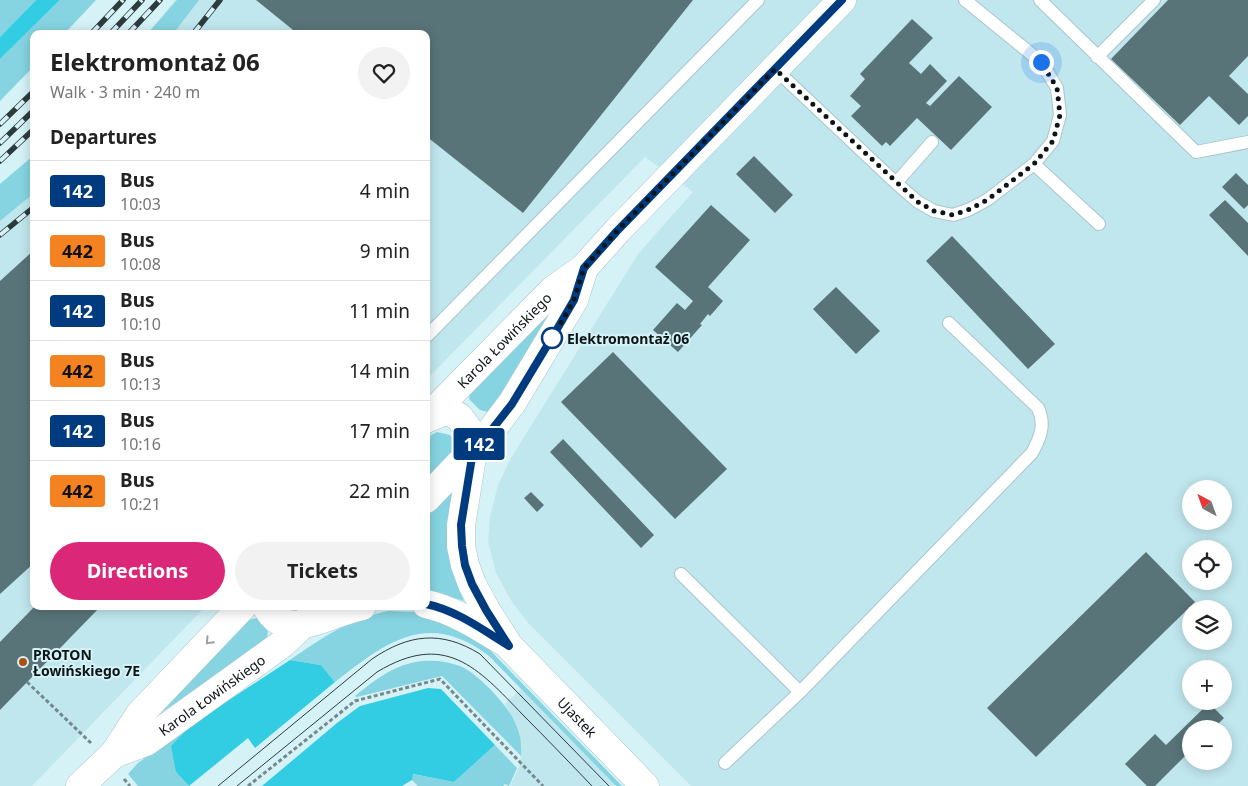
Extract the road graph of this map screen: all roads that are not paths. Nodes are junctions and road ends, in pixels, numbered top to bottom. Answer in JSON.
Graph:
{"nodes":[{"id":1,"x":758,"y":0,"type":"edge"},
{"id":2,"x":842,"y":0,"type":"edge"},
{"id":3,"x":965,"y":0,"type":"edge"},
{"id":4,"x":1040,"y":0,"type":"edge"},
{"id":5,"x":1154,"y":0,"type":"edge"},
{"id":6,"x":1097,"y":57,"type":"junction"},
{"id":7,"x":775,"y":69,"type":"junction"},
{"id":8,"x":932,"y":142,"type":"dead end"},
{"id":9,"x":1248,"y":142,"type":"edge"},
{"id":10,"x":1034,"y":164,"type":"junction"},
{"id":11,"x":896,"y":183,"type":"junction"},
{"id":12,"x":1100,"y":224,"type":"dead end"},
{"id":13,"x":584,"y":268,"type":"junction"},
{"id":14,"x":949,"y":323,"type":"dead end"},
{"id":15,"x":430,"y":333,"type":"edge"},
{"id":16,"x":430,"y":415,"type":"edge"},
{"id":17,"x":430,"y":417,"type":"edge"},
{"id":18,"x":473,"y":451,"type":"junction"},
{"id":19,"x":430,"y":495,"type":"edge"},
{"id":20,"x":681,"y":574,"type":"dead end"},
{"id":21,"x":430,"y":605,"type":"edge"},
{"id":22,"x":239,"y":610,"type":"edge"},
{"id":23,"x":269,"y":610,"type":"edge"},
{"id":24,"x":318,"y":610,"type":"edge"},
{"id":25,"x":350,"y":610,"type":"edge"},
{"id":26,"x":303,"y":626,"type":"junction"},
{"id":27,"x":509,"y":646,"type":"junction"},
{"id":28,"x":800,"y":692,"type":"junction"},
{"id":29,"x":114,"y":754,"type":"junction"},
{"id":30,"x":725,"y":763,"type":"dead end"},
{"id":31,"x":80,"y":786,"type":"edge"},
{"id":32,"x":645,"y":786,"type":"edge"}],
"edges":[{"from":1,"to":15,"type":"lane"},
{"from":2,"to":7,"type":"street","name":"Karola Łowińskiego"},
{"from":3,"to":10,"type":"lane"},
{"from":4,"to":6,"type":"lane"},
{"from":5,"to":6,"type":"lane"},
{"from":6,"to":9,"type":"lane"},
{"from":7,"to":11,"type":"lane"},
{"from":7,"to":13,"type":"street","name":"Karola Łowińskiego"},
{"from":8,"to":11,"type":"lane"},
{"from":10,"to":11,"type":"lane"},
{"from":10,"to":12,"type":"lane"},
{"from":13,"to":16,"type":"street","name":"Karola Łowińskiego"},
{"from":13,"to":18,"type":"street","name":"Karola Łowińskiego"},
{"from":14,"to":28,"type":"lane"},
{"from":17,"to":18,"type":"street","name":"Karola Łowińskiego"},
{"from":18,"to":19,"type":"street","name":"Karola Łowińskiego"},
{"from":18,"to":27,"type":"street","name":"Ujastek"},
{"from":20,"to":28,"type":"lane"},
{"from":21,"to":27,"type":"street","name":"Ujastek"},
{"from":22,"to":29,"type":"street","name":"Karola Łowińskiego","one_way":true},
{"from":23,"to":26,"type":"street"},
{"from":24,"to":26,"type":"street","name":"Karola Łowińskiego"},
{"from":25,"to":26,"type":"street"},
{"from":26,"to":29,"type":"street","name":"Karola Łowińskiego"},
{"from":27,"to":32,"type":"street","name":"Ujastek"},
{"from":28,"to":30,"type":"lane"},
{"from":29,"to":31,"type":"street","name":"Karola Łowińskiego"}]}
